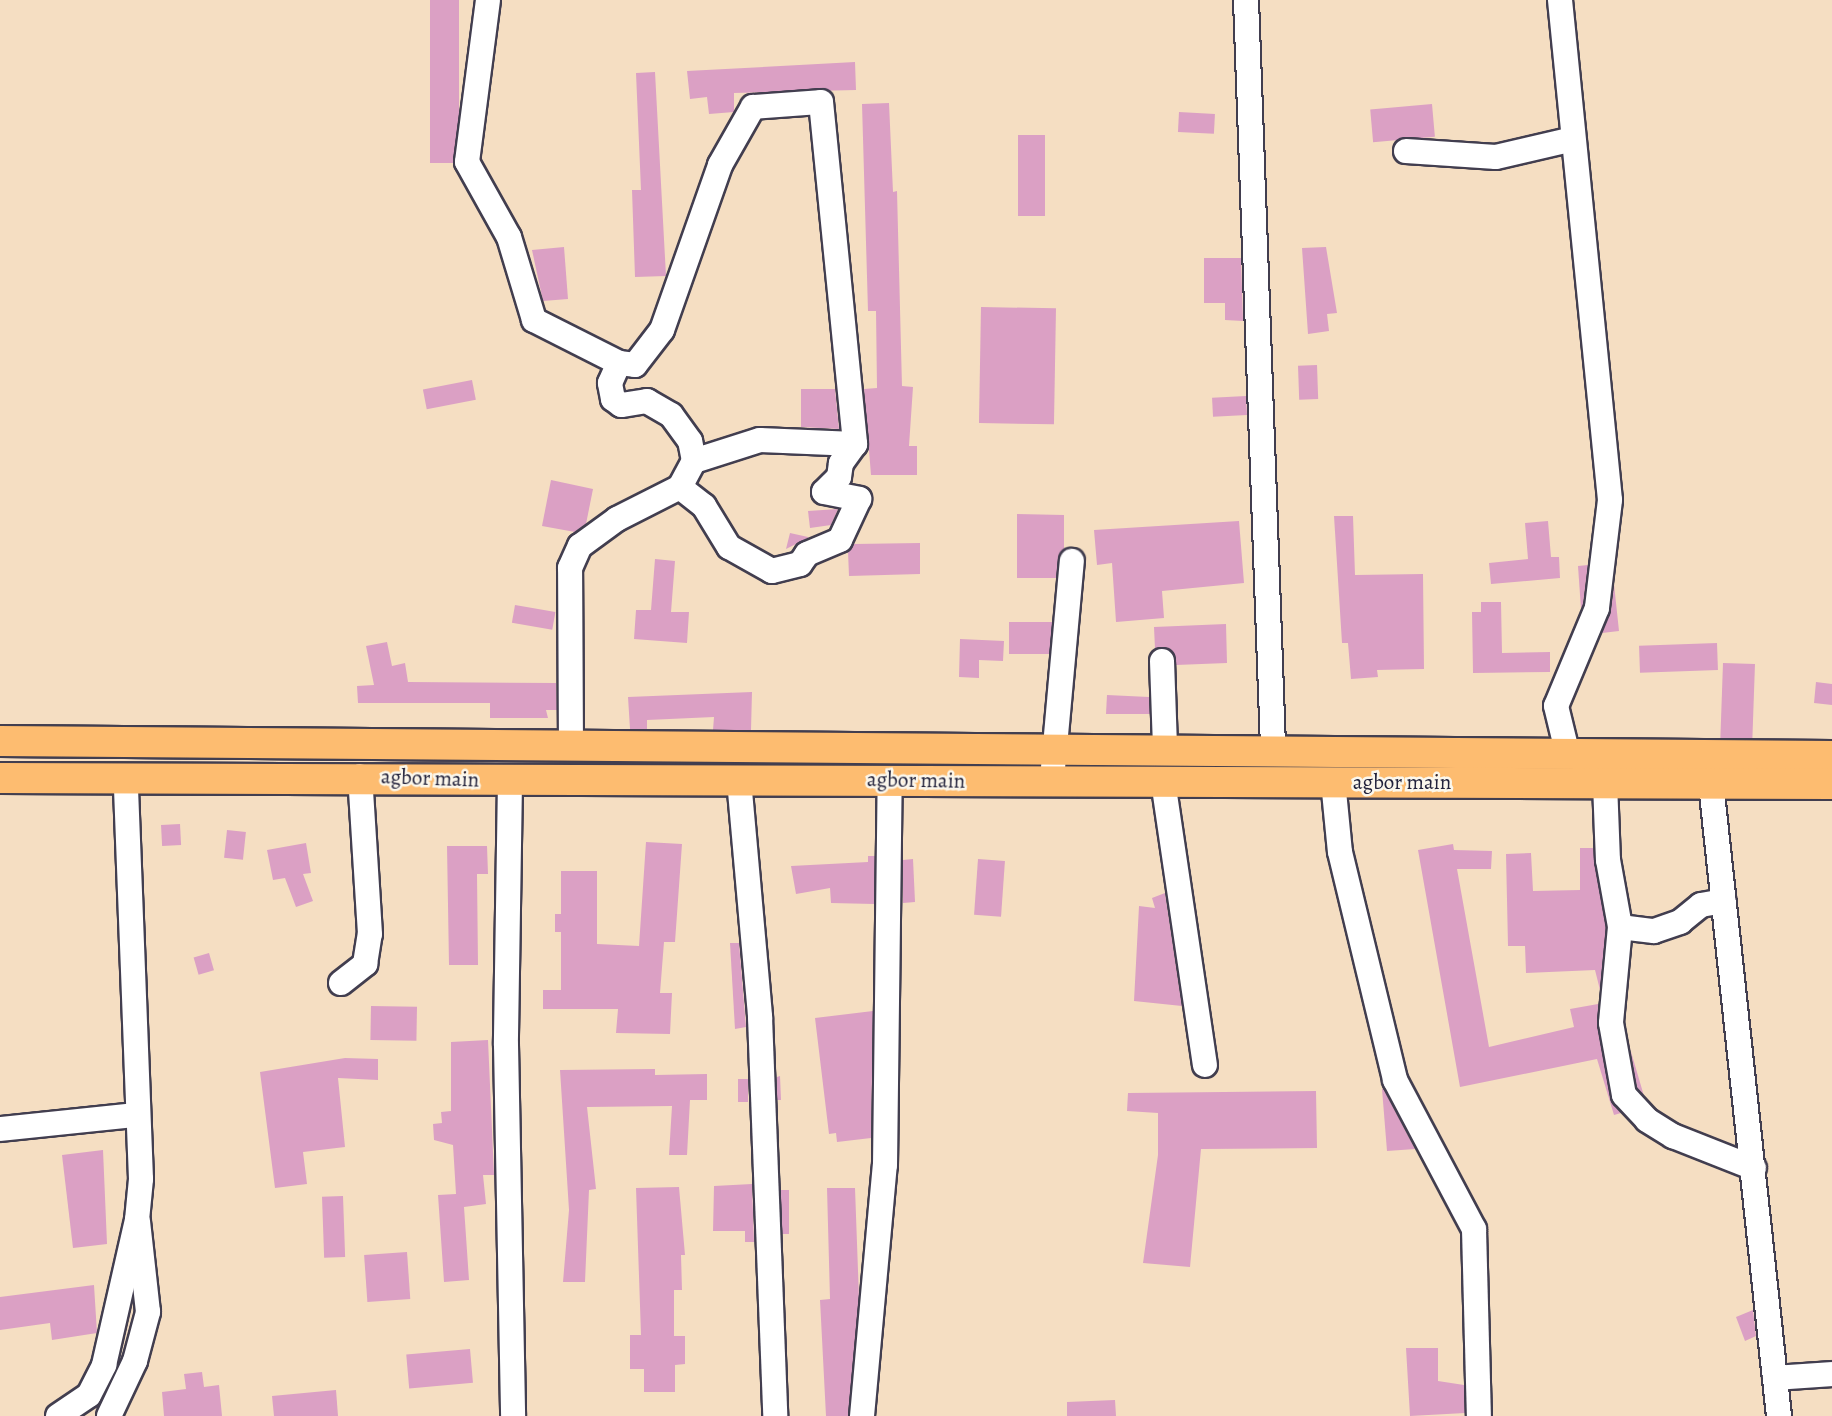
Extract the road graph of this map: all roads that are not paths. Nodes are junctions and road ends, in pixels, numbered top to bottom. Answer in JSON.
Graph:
{"nodes":[{"id":1,"x":488,"y":0,"type":"edge"},
{"id":2,"x":1246,"y":0,"type":"edge"},
{"id":3,"x":1560,"y":0,"type":"edge"},
{"id":4,"x":1569,"y":140,"type":"junction"},
{"id":5,"x":1406,"y":151,"type":"dead end"},
{"id":6,"x":619,"y":363,"type":"junction"},
{"id":7,"x":855,"y":444,"type":"junction"},
{"id":8,"x":694,"y":461,"type":"junction"},
{"id":9,"x":680,"y":487,"type":"junction"},
{"id":10,"x":1072,"y":561,"type":"dead end"},
{"id":11,"x":1162,"y":661,"type":"dead end"},
{"id":12,"x":0,"y":741,"type":"edge"},
{"id":13,"x":571,"y":747,"type":"junction"},
{"id":14,"x":1273,"y":748,"type":"junction"},
{"id":15,"x":1165,"y":749,"type":"junction"},
{"id":16,"x":1054,"y":750,"type":"junction"},
{"id":17,"x":1567,"y":751,"type":"junction"},
{"id":18,"x":1832,"y":756,"type":"edge"},
{"id":19,"x":360,"y":776,"type":"junction"},
{"id":20,"x":0,"y":777,"type":"edge"},
{"id":21,"x":890,"y":779,"type":"junction"},
{"id":22,"x":126,"y":780,"type":"junction"},
{"id":23,"x":739,"y":780,"type":"junction"},
{"id":24,"x":510,"y":781,"type":"junction"},
{"id":25,"x":1333,"y":781,"type":"junction"},
{"id":26,"x":1163,"y":782,"type":"junction"},
{"id":27,"x":1052,"y":783,"type":"junction"},
{"id":28,"x":1605,"y":783,"type":"junction"},
{"id":29,"x":1710,"y":784,"type":"junction"},
{"id":30,"x":1832,"y":784,"type":"edge"},
{"id":31,"x":1724,"y":901,"type":"junction"},
{"id":32,"x":1620,"y":927,"type":"junction"},
{"id":33,"x":341,"y":983,"type":"dead end"},
{"id":34,"x":1205,"y":1065,"type":"dead end"},
{"id":35,"x":136,"y":1115,"type":"junction"},
{"id":36,"x":0,"y":1129,"type":"edge"},
{"id":37,"x":1754,"y":1168,"type":"junction"},
{"id":38,"x":137,"y":1220,"type":"junction"},
{"id":39,"x":1832,"y":1374,"type":"edge"},
{"id":40,"x":1776,"y":1378,"type":"junction"},
{"id":41,"x":102,"y":1406,"type":"edge"},
{"id":42,"x":58,"y":1416,"type":"edge"},
{"id":43,"x":513,"y":1416,"type":"edge"},
{"id":44,"x":775,"y":1416,"type":"edge"},
{"id":45,"x":861,"y":1416,"type":"edge"},
{"id":46,"x":1479,"y":1416,"type":"edge"},
{"id":47,"x":1779,"y":1416,"type":"edge"}],
"edges":[{"from":1,"to":6,"type":"street"},
{"from":2,"to":14,"type":"street"},
{"from":3,"to":4,"type":"street"},
{"from":4,"to":5,"type":"street"},
{"from":4,"to":17,"type":"street"},
{"from":6,"to":7,"type":"street"},
{"from":6,"to":8,"type":"street"},
{"from":7,"to":8,"type":"street"},
{"from":7,"to":9,"type":"street"},
{"from":8,"to":9,"type":"street"},
{"from":9,"to":13,"type":"street"},
{"from":10,"to":16,"type":"street"},
{"from":11,"to":15,"type":"street"},
{"from":12,"to":13,"type":"main road","name":"agbor main"},
{"from":13,"to":16,"type":"main road","name":"agbor main"},
{"from":14,"to":15,"type":"main road","name":"agbor main"},
{"from":14,"to":17,"type":"main road","name":"agbor main"},
{"from":15,"to":16,"type":"main road","name":"agbor main"},
{"from":16,"to":27,"type":"street"},
{"from":17,"to":18,"type":"main road","name":"agbor main"},
{"from":19,"to":22,"type":"main road","name":"agbor main"},
{"from":19,"to":24,"type":"main road","name":"agbor main"},
{"from":19,"to":33,"type":"street"},
{"from":20,"to":22,"type":"main road","name":"agbor main"},
{"from":21,"to":23,"type":"main road","name":"agbor main"},
{"from":21,"to":27,"type":"main road","name":"agbor main"},
{"from":21,"to":45,"type":"street"},
{"from":22,"to":35,"type":"street"},
{"from":23,"to":24,"type":"main road","name":"agbor main"},
{"from":23,"to":44,"type":"street"},
{"from":24,"to":43,"type":"street"},
{"from":25,"to":26,"type":"main road","name":"agbor main"},
{"from":25,"to":28,"type":"main road","name":"agbor main"},
{"from":25,"to":46,"type":"street"},
{"from":26,"to":27,"type":"main road","name":"agbor main"},
{"from":26,"to":34,"type":"street"},
{"from":28,"to":29,"type":"main road","name":"agbor main"},
{"from":28,"to":32,"type":"street"},
{"from":29,"to":30,"type":"main road","name":"agbor main"},
{"from":29,"to":31,"type":"street"},
{"from":31,"to":32,"type":"street"},
{"from":31,"to":37,"type":"street"},
{"from":32,"to":37,"type":"street"},
{"from":35,"to":36,"type":"street"},
{"from":35,"to":38,"type":"street"},
{"from":37,"to":40,"type":"street"},
{"from":38,"to":41,"type":"street"},
{"from":38,"to":41,"type":"street"},
{"from":39,"to":40,"type":"street"},
{"from":40,"to":47,"type":"street"},
{"from":41,"to":42,"type":"street"}]}
